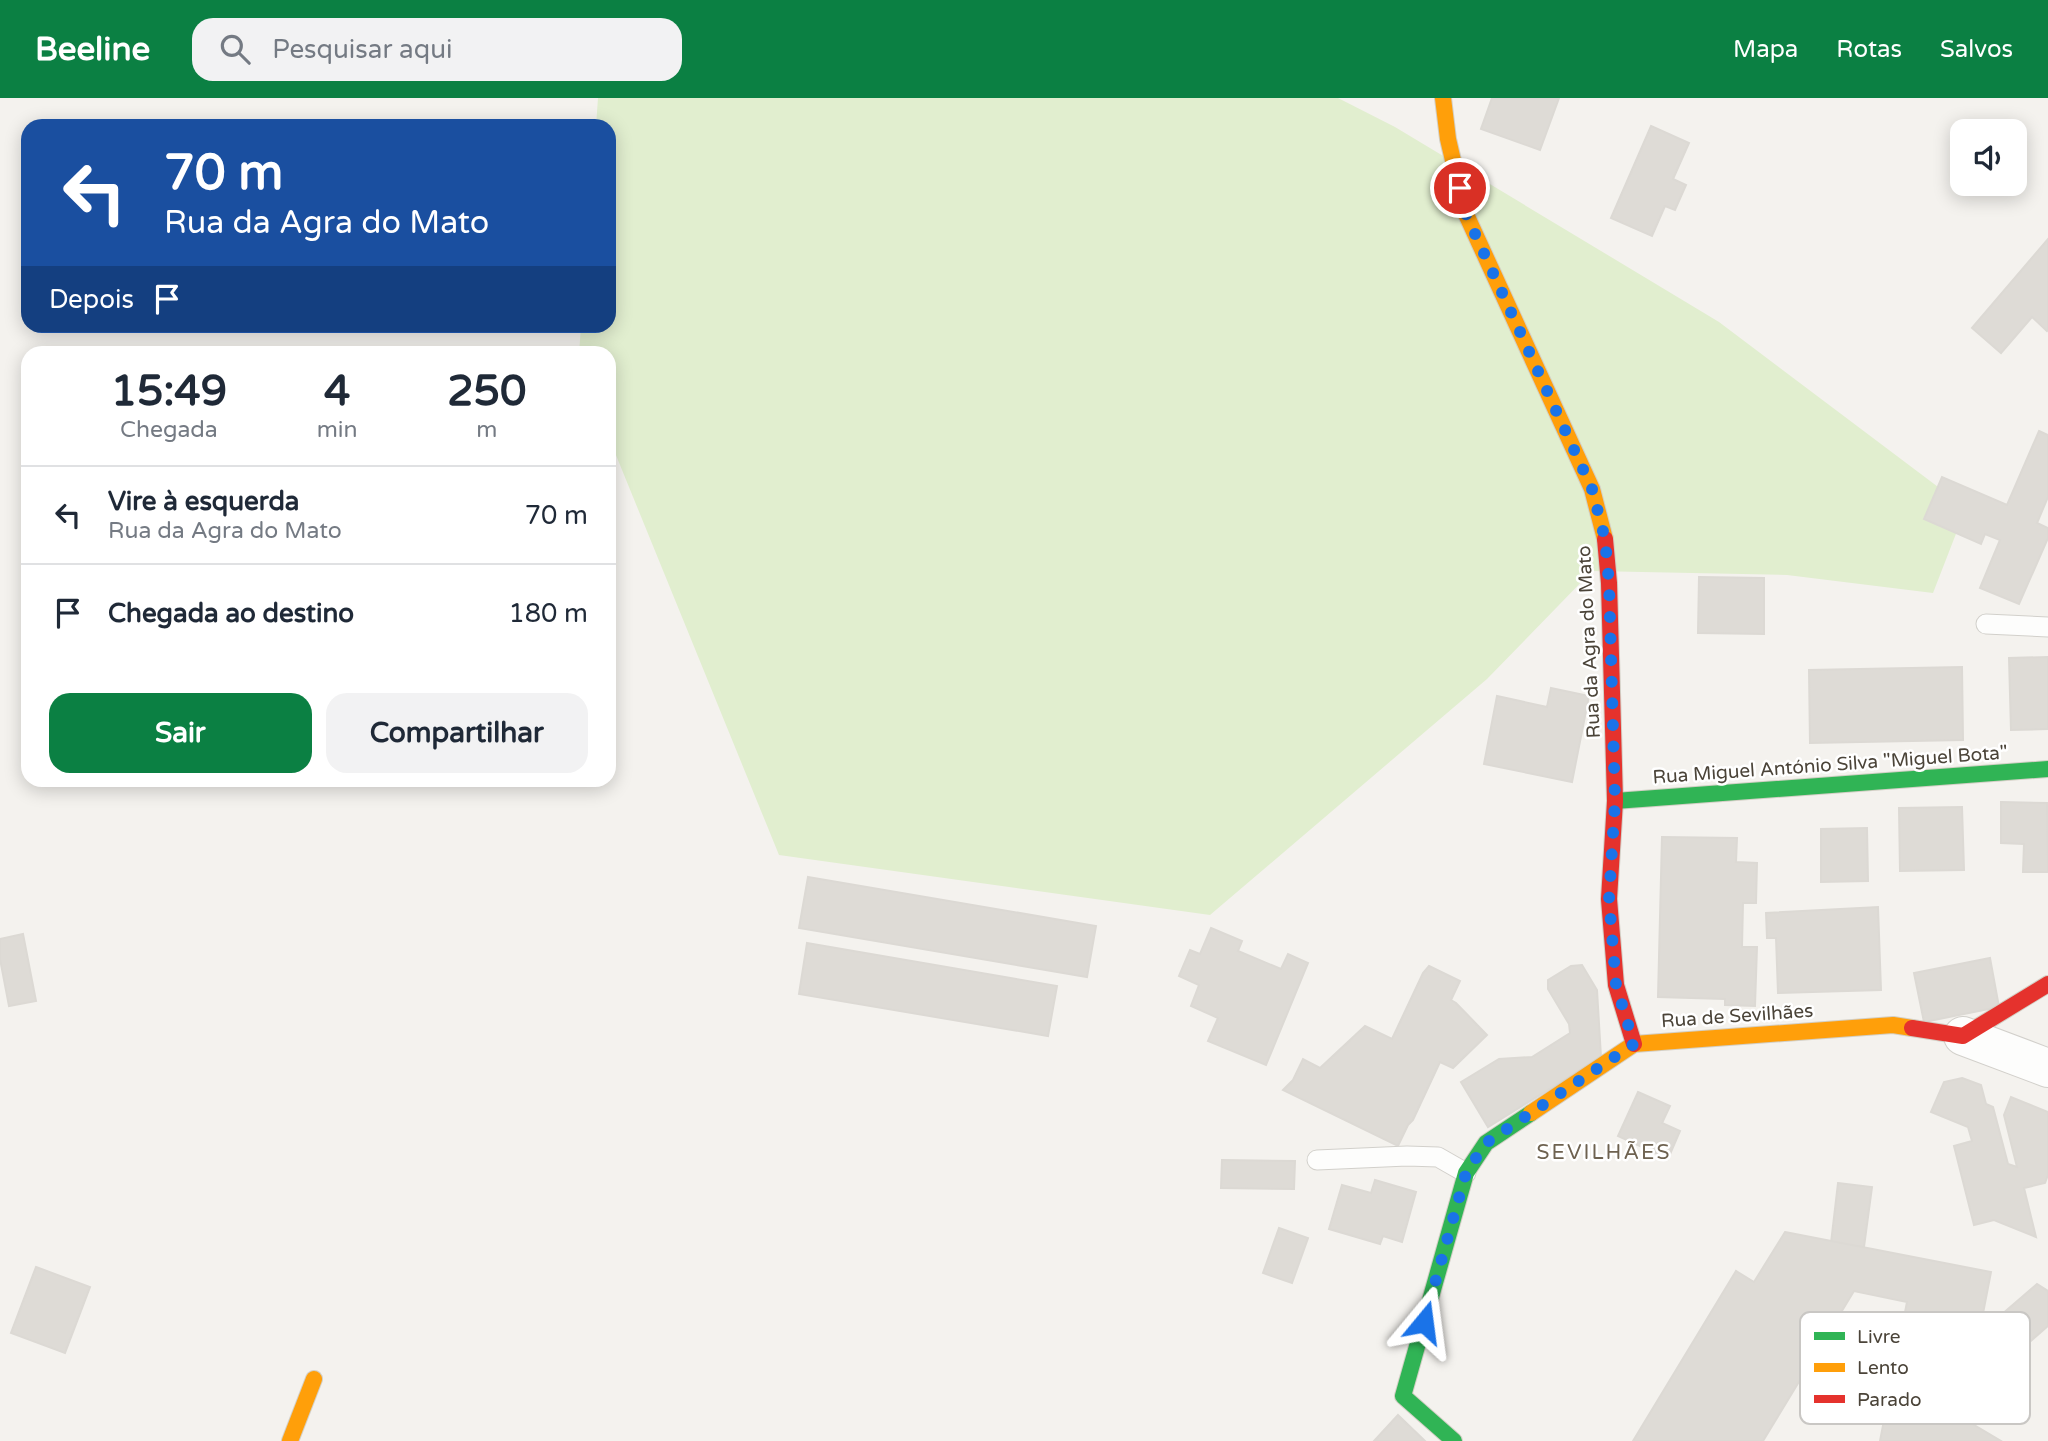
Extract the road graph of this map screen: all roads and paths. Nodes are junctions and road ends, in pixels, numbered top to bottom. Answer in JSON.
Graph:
{"nodes":[{"id":1,"x":1443,"y":98,"type":"edge"},
{"id":2,"x":1986,"y":624,"type":"dead end"},
{"id":3,"x":2048,"y":627,"type":"edge"},
{"id":4,"x":2048,"y":769,"type":"edge"},
{"id":5,"x":1615,"y":801,"type":"junction"},
{"id":6,"x":2048,"y":984,"type":"edge"},
{"id":7,"x":1963,"y":1035,"type":"junction"},
{"id":8,"x":1634,"y":1044,"type":"junction"},
{"id":9,"x":2048,"y":1068,"type":"edge"},
{"id":10,"x":1317,"y":1160,"type":"dead end"},
{"id":11,"x":1466,"y":1173,"type":"junction"},
{"id":12,"x":314,"y":1380,"type":"dead end"},
{"id":13,"x":290,"y":1441,"type":"edge"},
{"id":14,"x":1454,"y":1441,"type":"edge"}],
"edges":[{"from":1,"to":5,"type":"street","name":"Rua da Agra do Mato"},
{"from":2,"to":3,"type":"lane"},
{"from":4,"to":5,"type":"street","name":"Rua Miguel António Silva \"Miguel Bota\""},
{"from":5,"to":8,"type":"street","name":"Rua da Agra do Mato"},
{"from":6,"to":7,"type":"street"},
{"from":7,"to":8,"type":"street","name":"Rua de Sevilhães"},
{"from":7,"to":9,"type":"street"},
{"from":8,"to":11,"type":"street","name":"Rua de Sevilhães"},
{"from":10,"to":11,"type":"lane"},
{"from":11,"to":14,"type":"street","name":"Rua de Sevilhães"},
{"from":12,"to":13,"type":"street"}]}
